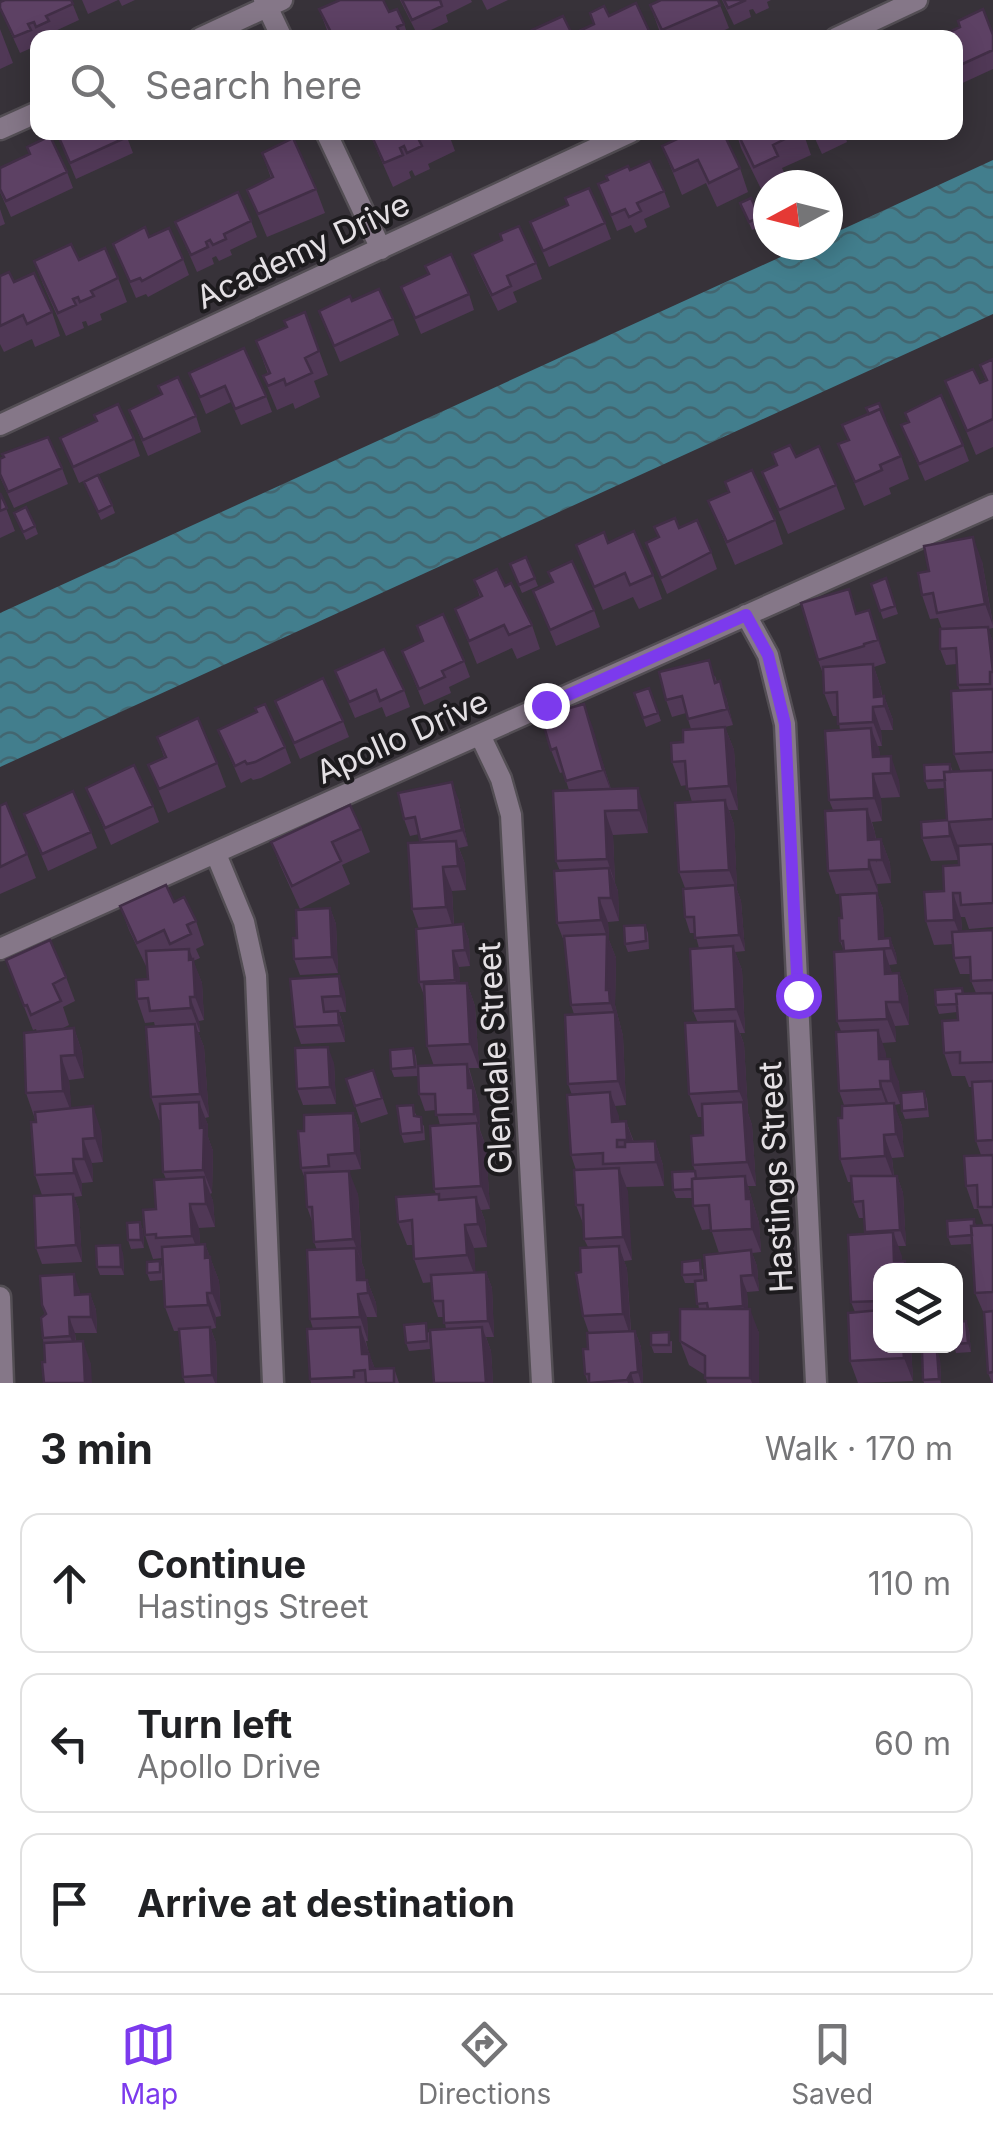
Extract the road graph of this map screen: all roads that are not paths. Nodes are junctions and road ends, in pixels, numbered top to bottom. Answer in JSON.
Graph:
{"nodes":[{"id":1,"x":917,"y":0,"type":"edge"},
{"id":2,"x":271,"y":2,"type":"edge"},
{"id":3,"x":216,"y":30,"type":"edge"},
{"id":4,"x":280,"y":30,"type":"edge"},
{"id":5,"x":853,"y":30,"type":"edge"},
{"id":6,"x":30,"y":116,"type":"edge"},
{"id":7,"x":0,"y":129,"type":"edge"},
{"id":8,"x":330,"y":140,"type":"edge"},
{"id":9,"x":614,"y":140,"type":"edge"},
{"id":10,"x":381,"y":249,"type":"junction"},
{"id":11,"x":0,"y":424,"type":"edge"},
{"id":12,"x":993,"y":504,"type":"edge"},
{"id":13,"x":746,"y":615,"type":"junction"},
{"id":14,"x":480,"y":735,"type":"junction"},
{"id":15,"x":216,"y":854,"type":"junction"},
{"id":16,"x":0,"y":950,"type":"edge"},
{"id":17,"x":0,"y":1297,"type":"edge"},
{"id":18,"x":3,"y":1383,"type":"edge"},
{"id":19,"x":273,"y":1383,"type":"edge"},
{"id":20,"x":542,"y":1383,"type":"edge"},
{"id":21,"x":816,"y":1383,"type":"edge"}],
"edges":[{"from":1,"to":5,"type":"street"},
{"from":2,"to":3,"type":"street"},
{"from":2,"to":4,"type":"street"},
{"from":6,"to":7,"type":"street"},
{"from":8,"to":10,"type":"street"},
{"from":9,"to":10,"type":"street","name":"Academy Drive"},
{"from":10,"to":11,"type":"street","name":"Academy Drive"},
{"from":12,"to":13,"type":"street","name":"Apollo Drive"},
{"from":13,"to":14,"type":"street","name":"Apollo Drive"},
{"from":13,"to":21,"type":"street","name":"Hastings Street"},
{"from":14,"to":15,"type":"street","name":"Apollo Drive"},
{"from":14,"to":20,"type":"street","name":"Glendale Street"},
{"from":15,"to":16,"type":"street","name":"Apollo Drive"},
{"from":15,"to":19,"type":"street"},
{"from":17,"to":18,"type":"street"}]}
